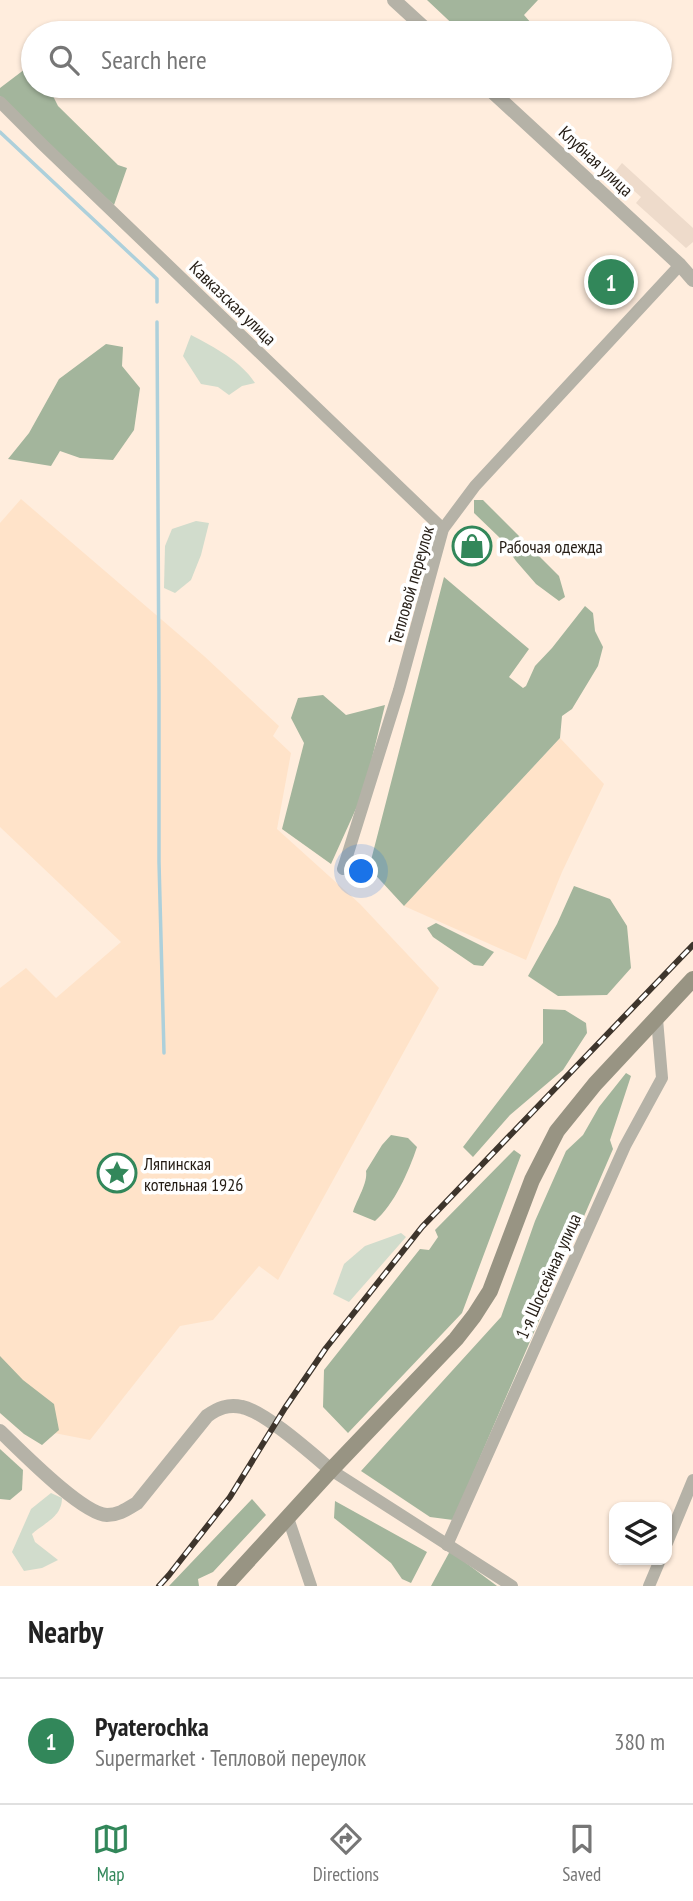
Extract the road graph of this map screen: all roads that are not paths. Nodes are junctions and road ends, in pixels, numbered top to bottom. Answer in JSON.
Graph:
{"nodes":[{"id":1,"x":394,"y":0,"type":"edge"},
{"id":2,"x":416,"y":21,"type":"edge"},
{"id":3,"x":499,"y":98,"type":"edge"},
{"id":4,"x":0,"y":102,"type":"edge"},
{"id":5,"x":680,"y":265,"type":"junction"},
{"id":6,"x":693,"y":280,"type":"edge"},
{"id":7,"x":443,"y":529,"type":"junction"},
{"id":8,"x":343,"y":869,"type":"dead end"},
{"id":9,"x":693,"y":979,"type":"edge"},
{"id":10,"x":657,"y":1019,"type":"junction"},
{"id":11,"x":0,"y":1431,"type":"edge"},
{"id":12,"x":331,"y":1469,"type":"junction"},
{"id":13,"x":693,"y":1480,"type":"edge"},
{"id":14,"x":288,"y":1518,"type":"junction"},
{"id":15,"x":672,"y":1531,"type":"edge"},
{"id":16,"x":447,"y":1545,"type":"junction"},
{"id":17,"x":658,"y":1565,"type":"edge"},
{"id":18,"x":225,"y":1586,"type":"edge"},
{"id":19,"x":310,"y":1586,"type":"edge"},
{"id":20,"x":512,"y":1586,"type":"edge"},
{"id":21,"x":649,"y":1586,"type":"edge"}],
"edges":[{"from":1,"to":2,"type":"street"},
{"from":3,"to":5,"type":"street","name":"Клубная улица"},
{"from":4,"to":7,"type":"street","name":"Кавказская улица"},
{"from":5,"to":6,"type":"street","name":"Клубная улица"},
{"from":5,"to":7,"type":"street","name":"Тепловой переулок"},
{"from":7,"to":8,"type":"street","name":"Тепловой переулок"},
{"from":9,"to":10,"type":"main road"},
{"from":10,"to":12,"type":"main road"},
{"from":10,"to":16,"type":"street","name":"1-я Шоссейная улица"},
{"from":11,"to":12,"type":"street"},
{"from":12,"to":14,"type":"main road"},
{"from":12,"to":16,"type":"street"},
{"from":13,"to":15,"type":"street"},
{"from":14,"to":18,"type":"main road"},
{"from":14,"to":19,"type":"street"},
{"from":16,"to":20,"type":"street"},
{"from":17,"to":21,"type":"street"}]}
